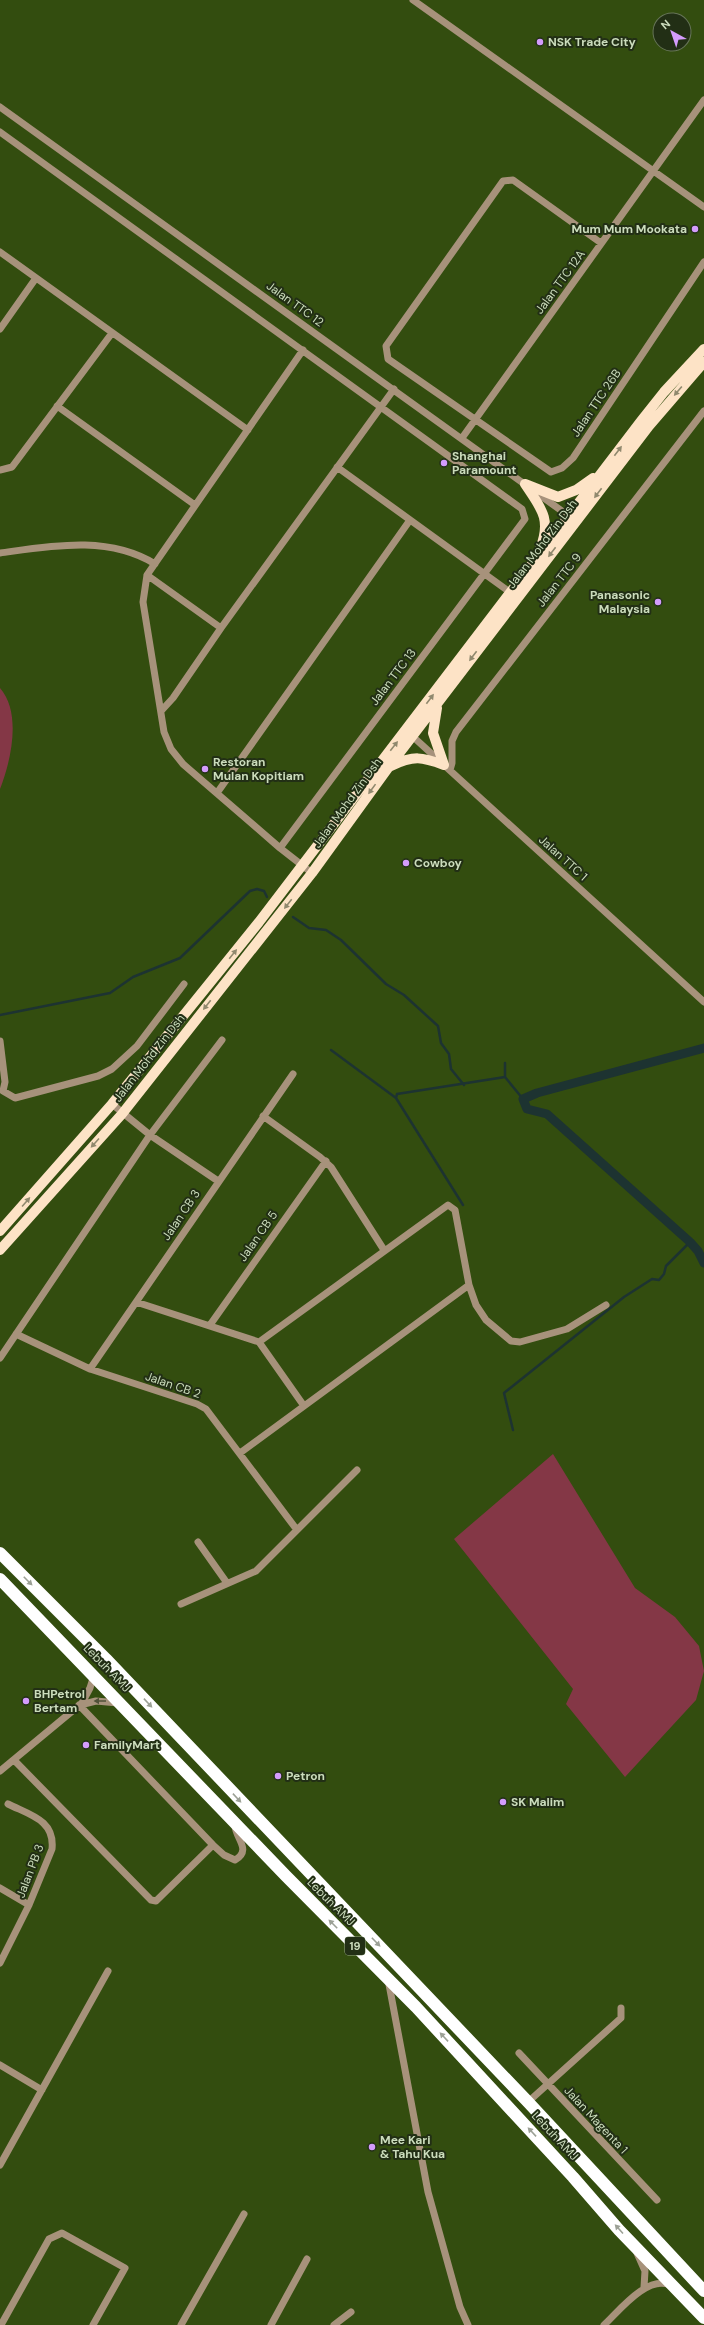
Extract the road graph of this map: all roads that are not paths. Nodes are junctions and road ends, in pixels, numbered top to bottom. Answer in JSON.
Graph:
{"nodes":[{"id":1,"x":413,"y":0,"type":"edge"},
{"id":2,"x":704,"y":100,"type":"edge"},
{"id":3,"x":0,"y":107,"type":"edge"},
{"id":4,"x":0,"y":132,"type":"edge"},
{"id":5,"x":654,"y":170,"type":"junction"},
{"id":6,"x":704,"y":207,"type":"edge"},
{"id":7,"x":601,"y":243,"type":"junction"},
{"id":8,"x":0,"y":252,"type":"edge"},
{"id":9,"x":704,"y":262,"type":"edge"},
{"id":10,"x":36,"y":278,"type":"junction"},
{"id":11,"x":0,"y":330,"type":"edge"},
{"id":12,"x":112,"y":333,"type":"junction"},
{"id":13,"x":303,"y":350,"type":"junction"},
{"id":14,"x":704,"y":350,"type":"edge"},
{"id":15,"x":704,"y":362,"type":"edge"},
{"id":16,"x":394,"y":389,"type":"junction"},
{"id":17,"x":57,"y":406,"type":"junction"},
{"id":18,"x":380,"y":408,"type":"junction"},
{"id":19,"x":704,"y":411,"type":"edge"},
{"id":20,"x":475,"y":419,"type":"junction"},
{"id":21,"x":248,"y":430,"type":"junction"},
{"id":22,"x":462,"y":438,"type":"junction"},
{"id":23,"x":607,"y":466,"type":"junction"},
{"id":24,"x":337,"y":467,"type":"junction"},
{"id":25,"x":0,"y":470,"type":"edge"},
{"id":26,"x":525,"y":484,"type":"junction"},
{"id":27,"x":195,"y":505,"type":"junction"},
{"id":28,"x":573,"y":519,"type":"junction"},
{"id":29,"x":410,"y":520,"type":"junction"},
{"id":30,"x":0,"y":553,"type":"edge"},
{"id":31,"x":536,"y":561,"type":"junction"},
{"id":32,"x":155,"y":564,"type":"junction"},
{"id":33,"x":484,"y":574,"type":"junction"},
{"id":34,"x":146,"y":575,"type":"junction"},
{"id":35,"x":511,"y":593,"type":"junction"},
{"id":36,"x":221,"y":628,"type":"junction"},
{"id":37,"x":438,"y":702,"type":"junction"},
{"id":38,"x":162,"y":710,"type":"junction"},
{"id":39,"x":409,"y":733,"type":"junction"},
{"id":40,"x":447,"y":767,"type":"junction"},
{"id":41,"x":388,"y":768,"type":"junction"},
{"id":42,"x":217,"y":793,"type":"junction"},
{"id":43,"x":280,"y":848,"type":"junction"},
{"id":44,"x":302,"y":866,"type":"junction"},
{"id":45,"x":312,"y":873,"type":"junction"},
{"id":46,"x":184,"y":984,"type":"dead end"},
{"id":47,"x":704,"y":1002,"type":"edge"},
{"id":48,"x":222,"y":1040,"type":"dead end"},
{"id":49,"x":0,"y":1041,"type":"edge"},
{"id":50,"x":293,"y":1074,"type":"dead end"},
{"id":51,"x":2,"y":1092,"type":"edge"},
{"id":52,"x":112,"y":1104,"type":"junction"},
{"id":53,"x":122,"y":1114,"type":"junction"},
{"id":54,"x":263,"y":1116,"type":"junction"},
{"id":55,"x":150,"y":1135,"type":"junction"},
{"id":56,"x":326,"y":1161,"type":"junction"},
{"id":57,"x":218,"y":1181,"type":"junction"},
{"id":58,"x":0,"y":1231,"type":"edge"},
{"id":59,"x":0,"y":1250,"type":"edge"},
{"id":60,"x":384,"y":1250,"type":"junction"},
{"id":61,"x":469,"y":1285,"type":"junction"},
{"id":62,"x":136,"y":1302,"type":"junction"},
{"id":63,"x":606,"y":1305,"type":"dead end"},
{"id":64,"x":210,"y":1325,"type":"junction"},
{"id":65,"x":16,"y":1334,"type":"junction"},
{"id":66,"x":259,"y":1342,"type":"junction"},
{"id":67,"x":0,"y":1358,"type":"edge"},
{"id":68,"x":90,"y":1369,"type":"junction"},
{"id":69,"x":304,"y":1406,"type":"junction"},
{"id":70,"x":240,"y":1453,"type":"junction"},
{"id":71,"x":357,"y":1470,"type":"dead end"},
{"id":72,"x":297,"y":1530,"type":"junction"},
{"id":73,"x":198,"y":1542,"type":"dead end"},
{"id":74,"x":0,"y":1553,"type":"edge"},
{"id":75,"x":0,"y":1579,"type":"edge"},
{"id":76,"x":227,"y":1584,"type":"junction"},
{"id":77,"x":181,"y":1604,"type":"dead end"},
{"id":78,"x":94,"y":1675,"type":"junction"},
{"id":79,"x":122,"y":1704,"type":"junction"},
{"id":80,"x":79,"y":1705,"type":"junction"},
{"id":81,"x":14,"y":1760,"type":"junction"},
{"id":82,"x":0,"y":1771,"type":"edge"},
{"id":83,"x":8,"y":1804,"type":"dead end"},
{"id":84,"x":235,"y":1823,"type":"junction"},
{"id":85,"x":213,"y":1845,"type":"junction"},
{"id":86,"x":0,"y":1888,"type":"edge"},
{"id":87,"x":29,"y":1905,"type":"junction"},
{"id":88,"x":0,"y":1963,"type":"edge"},
{"id":89,"x":108,"y":1971,"type":"dead end"},
{"id":90,"x":388,"y":1979,"type":"junction"},
{"id":91,"x":621,"y":2008,"type":"dead end"},
{"id":92,"x":519,"y":2053,"type":"dead end"},
{"id":93,"x":0,"y":2065,"type":"edge"},
{"id":94,"x":547,"y":2084,"type":"junction"},
{"id":95,"x":42,"y":2090,"type":"junction"},
{"id":96,"x":528,"y":2102,"type":"junction"},
{"id":97,"x":0,"y":2165,"type":"edge"},
{"id":98,"x":657,"y":2200,"type":"dead end"},
{"id":99,"x":244,"y":2214,"type":"dead end"},
{"id":100,"x":631,"y":2242,"type":"junction"},
{"id":101,"x":307,"y":2259,"type":"dead end"},
{"id":102,"x":644,"y":2288,"type":"junction"},
{"id":103,"x":675,"y":2288,"type":"junction"},
{"id":104,"x":704,"y":2291,"type":"edge"},
{"id":105,"x":351,"y":2312,"type":"dead end"},
{"id":106,"x":704,"y":2318,"type":"edge"},
{"id":107,"x":1,"y":2325,"type":"edge"},
{"id":108,"x":92,"y":2325,"type":"edge"},
{"id":109,"x":181,"y":2325,"type":"edge"},
{"id":110,"x":271,"y":2325,"type":"edge"},
{"id":111,"x":334,"y":2325,"type":"edge"},
{"id":112,"x":468,"y":2325,"type":"edge"},
{"id":113,"x":604,"y":2325,"type":"edge"}],
"edges":[{"from":1,"to":5,"type":"street"},
{"from":2,"to":5,"type":"street","name":"Jalan TTC 12A"},
{"from":3,"to":16,"type":"street","name":"Jalan TTC 12"},
{"from":4,"to":13,"type":"street"},
{"from":5,"to":6,"type":"street"},
{"from":5,"to":7,"type":"street","name":"Jalan TTC 12A"},
{"from":7,"to":20,"type":"street","name":"Jalan TTC 12A"},
{"from":7,"to":20,"type":"street"},
{"from":8,"to":10,"type":"street"},
{"from":9,"to":20,"type":"street","name":"Jalan TTC 26B"},
{"from":10,"to":11,"type":"street"},
{"from":10,"to":12,"type":"street"},
{"from":12,"to":17,"type":"street"},
{"from":12,"to":21,"type":"street"},
{"from":13,"to":18,"type":"street"},
{"from":13,"to":21,"type":"street"},
{"from":23,"to":14,"type":"main road","name":"Jalan Mohd Zin Dsh","one_way":true},
{"from":15,"to":28,"type":"main road","name":"Jalan Mohd Zin Dsh","one_way":true},
{"from":16,"to":18,"type":"street"},
{"from":16,"to":22,"type":"street","name":"Jalan TTC 12"},
{"from":17,"to":25,"type":"street"},
{"from":17,"to":27,"type":"street"},
{"from":18,"to":24,"type":"street"},
{"from":18,"to":33,"type":"street","name":"Jalan TTC 13"},
{"from":19,"to":40,"type":"street","name":"Jalan TTC 9"},
{"from":20,"to":22,"type":"street","name":"Jalan TTC 12A"},
{"from":21,"to":27,"type":"street"},
{"from":22,"to":26,"type":"street","name":"Jalan TTC 12"},
{"from":23,"to":26,"type":"main road"},
{"from":23,"to":28,"type":"main road","name":"Jalan Mohd Zin Dsh"},
{"from":24,"to":29,"type":"street"},
{"from":24,"to":36,"type":"street"},
{"from":26,"to":28,"type":"street","name":"Jalan TTC 12"},
{"from":26,"to":31,"type":"main road"},
{"from":27,"to":32,"type":"street"},
{"from":28,"to":31,"type":"main road","name":"Jalan Mohd Zin Dsh"},
{"from":28,"to":37,"type":"main road","name":"Jalan Mohd Zin Dsh","one_way":true},
{"from":29,"to":33,"type":"street"},
{"from":29,"to":42,"type":"street"},
{"from":30,"to":32,"type":"street"},
{"from":31,"to":35,"type":"main road","name":"Jalan Mohd Zin Dsh"},
{"from":32,"to":34,"type":"street"},
{"from":33,"to":35,"type":"street"},
{"from":33,"to":43,"type":"street","name":"Jalan TTC 13"},
{"from":34,"to":36,"type":"street"},
{"from":34,"to":38,"type":"street"},
{"from":39,"to":35,"type":"main road","name":"Jalan Mohd Zin Dsh","one_way":true},
{"from":36,"to":38,"type":"street"},
{"from":37,"to":39,"type":"main road","name":"Jalan Mohd Zin Dsh"},
{"from":37,"to":40,"type":"main road"},
{"from":38,"to":42,"type":"street"},
{"from":39,"to":40,"type":"street","name":"Jalan TTC 1"},
{"from":39,"to":41,"type":"main road","name":"Jalan Mohd Zin Dsh"},
{"from":44,"to":39,"type":"main road","name":"Jalan Mohd Zin Dsh","one_way":true},
{"from":40,"to":41,"type":"main road"},
{"from":40,"to":47,"type":"street","name":"Jalan TTC 1"},
{"from":41,"to":45,"type":"main road","name":"Jalan Mohd Zin Dsh","one_way":true},
{"from":42,"to":43,"type":"street"},
{"from":43,"to":44,"type":"street"},
{"from":44,"to":45,"type":"street"},
{"from":52,"to":44,"type":"main road","name":"Jalan Mohd Zin Dsh","one_way":true},
{"from":45,"to":53,"type":"main road","name":"Jalan Mohd Zin Dsh","one_way":true},
{"from":46,"to":51,"type":"street"},
{"from":48,"to":55,"type":"street"},
{"from":49,"to":51,"type":"street"},
{"from":50,"to":54,"type":"street","name":"Jalan CB 3"},
{"from":52,"to":53,"type":"street"},
{"from":58,"to":52,"type":"main road","name":"Jalan Mohd Zin Dsh","one_way":true},
{"from":53,"to":55,"type":"street"},
{"from":53,"to":59,"type":"main road","name":"Jalan Mohd Zin Dsh","one_way":true},
{"from":54,"to":56,"type":"street"},
{"from":54,"to":57,"type":"street","name":"Jalan CB 3"},
{"from":55,"to":57,"type":"street"},
{"from":55,"to":65,"type":"street"},
{"from":56,"to":60,"type":"street"},
{"from":56,"to":64,"type":"street","name":"Jalan CB 5"},
{"from":57,"to":62,"type":"street","name":"Jalan CB 3"},
{"from":60,"to":61,"type":"street"},
{"from":60,"to":66,"type":"street"},
{"from":61,"to":63,"type":"street"},
{"from":61,"to":69,"type":"street"},
{"from":62,"to":64,"type":"street"},
{"from":62,"to":68,"type":"street","name":"Jalan CB 3"},
{"from":64,"to":66,"type":"street"},
{"from":65,"to":67,"type":"street"},
{"from":65,"to":68,"type":"street","name":"Jalan CB 2"},
{"from":66,"to":69,"type":"street"},
{"from":68,"to":70,"type":"street","name":"Jalan CB 2"},
{"from":69,"to":70,"type":"street"},
{"from":70,"to":72,"type":"street","name":"Jalan CB 2"},
{"from":71,"to":72,"type":"street"},
{"from":72,"to":76,"type":"street"},
{"from":73,"to":76,"type":"street"},
{"from":74,"to":96,"type":"highway","name":"Lebuh AMJ","number":"19","one_way":true},
{"from":75,"to":78,"type":"highway","name":"Lebuh AMJ","number":"19"},
{"from":76,"to":77,"type":"street"},
{"from":78,"to":79,"type":"highway","name":"Lebuh AMJ","number":"19"},
{"from":78,"to":80,"type":"street"},
{"from":79,"to":80,"type":"street","one_way":true},
{"from":79,"to":84,"type":"highway","name":"Lebuh AMJ","number":"19"},
{"from":80,"to":81,"type":"street"},
{"from":80,"to":85,"type":"street"},
{"from":81,"to":82,"type":"street"},
{"from":81,"to":85,"type":"street"},
{"from":83,"to":87,"type":"street","name":"Jalan PB 3"},
{"from":84,"to":85,"type":"street"},
{"from":90,"to":84,"type":"highway","name":"Lebuh AMJ","number":"19","one_way":true},
{"from":86,"to":87,"type":"street"},
{"from":87,"to":88,"type":"street","name":"Jalan PB 3"},
{"from":89,"to":95,"type":"street"},
{"from":100,"to":90,"type":"highway","name":"Lebuh AMJ","number":"19","one_way":true},
{"from":90,"to":112,"type":"street"},
{"from":91,"to":94,"type":"street"},
{"from":92,"to":94,"type":"street","name":"Jalan Magenta 1"},
{"from":93,"to":95,"type":"street"},
{"from":94,"to":96,"type":"street"},
{"from":94,"to":98,"type":"street","name":"Jalan Magenta 1"},
{"from":95,"to":97,"type":"street"},
{"from":96,"to":104,"type":"highway","name":"Lebuh AMJ","number":"19"},
{"from":99,"to":109,"type":"street"},
{"from":100,"to":102,"type":"street"},
{"from":100,"to":103,"type":"highway","name":"Lebuh AMJ","number":"19"},
{"from":101,"to":110,"type":"street"},
{"from":102,"to":103,"type":"street"},
{"from":102,"to":113,"type":"street"},
{"from":103,"to":106,"type":"highway","name":"Lebuh AMJ","number":"19"},
{"from":105,"to":111,"type":"street"},
{"from":107,"to":108,"type":"street"}]}
